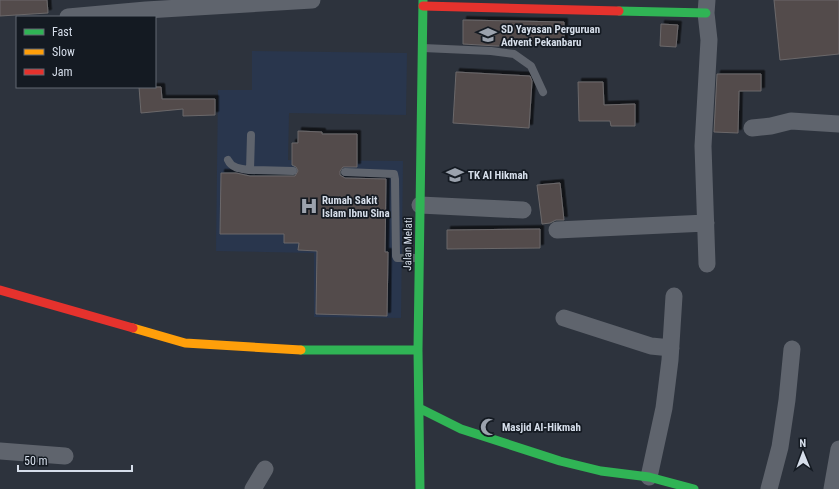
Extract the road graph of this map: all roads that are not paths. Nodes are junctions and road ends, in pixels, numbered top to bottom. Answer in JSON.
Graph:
{"nodes":[{"id":1,"x":312,"y":0,"type":"edge"},
{"id":2,"x":423,"y":3,"type":"edge"},
{"id":3,"x":706,"y":6,"type":"edge"},
{"id":4,"x":79,"y":16,"type":"edge"},
{"id":5,"x":422,"y":48,"type":"junction"},
{"id":6,"x":543,"y":92,"type":"dead end"},
{"id":7,"x":839,"y":124,"type":"edge"},
{"id":8,"x":752,"y":128,"type":"dead end"},
{"id":9,"x":251,"y":134,"type":"dead end"},
{"id":10,"x":228,"y":160,"type":"dead end"},
{"id":11,"x":250,"y":170,"type":"junction"},
{"id":12,"x":293,"y":171,"type":"dead end"},
{"id":13,"x":345,"y":172,"type":"dead end"},
{"id":14,"x":420,"y":205,"type":"junction"},
{"id":15,"x":522,"y":210,"type":"dead end"},
{"id":16,"x":706,"y":223,"type":"junction"},
{"id":17,"x":557,"y":230,"type":"dead end"},
{"id":18,"x":419,"y":258,"type":"junction"},
{"id":19,"x":707,"y":264,"type":"dead end"},
{"id":20,"x":0,"y":290,"type":"edge"},
{"id":21,"x":674,"y":296,"type":"dead end"},
{"id":22,"x":564,"y":318,"type":"dead end"},
{"id":23,"x":671,"y":348,"type":"junction"},
{"id":24,"x":792,"y":349,"type":"dead end"},
{"id":25,"x":418,"y":350,"type":"junction"},
{"id":26,"x":419,"y":408,"type":"junction"},
{"id":27,"x":0,"y":451,"type":"edge"},
{"id":28,"x":839,"y":452,"type":"edge"},
{"id":29,"x":65,"y":456,"type":"dead end"},
{"id":30,"x":265,"y":469,"type":"dead end"},
{"id":31,"x":649,"y":477,"type":"junction"},
{"id":32,"x":253,"y":489,"type":"edge"},
{"id":33,"x":420,"y":489,"type":"edge"},
{"id":34,"x":694,"y":489,"type":"edge"},
{"id":35,"x":769,"y":489,"type":"edge"},
{"id":36,"x":832,"y":489,"type":"edge"}],
"edges":[{"from":1,"to":4,"type":"street"},
{"from":2,"to":3,"type":"street"},
{"from":2,"to":5,"type":"street","name":"Jalan Melati"},
{"from":3,"to":16,"type":"street"},
{"from":5,"to":6,"type":"lane"},
{"from":5,"to":14,"type":"street","name":"Jalan Melati"},
{"from":7,"to":8,"type":"street"},
{"from":9,"to":11,"type":"lane"},
{"from":10,"to":11,"type":"lane"},
{"from":11,"to":12,"type":"lane"},
{"from":13,"to":18,"type":"lane"},
{"from":14,"to":15,"type":"street"},
{"from":14,"to":18,"type":"street","name":"Jalan Melati"},
{"from":16,"to":17,"type":"street"},
{"from":16,"to":19,"type":"street"},
{"from":18,"to":25,"type":"street","name":"Jalan Melati"},
{"from":20,"to":25,"type":"street"},
{"from":21,"to":23,"type":"street"},
{"from":22,"to":23,"type":"street"},
{"from":23,"to":31,"type":"street"},
{"from":24,"to":35,"type":"street"},
{"from":25,"to":26,"type":"street","name":"Jalan Melati"},
{"from":26,"to":31,"type":"street"},
{"from":26,"to":33,"type":"street","name":"Jalan Melati"},
{"from":27,"to":29,"type":"street"},
{"from":28,"to":36,"type":"street"},
{"from":30,"to":32,"type":"street"},
{"from":31,"to":34,"type":"street"}]}
